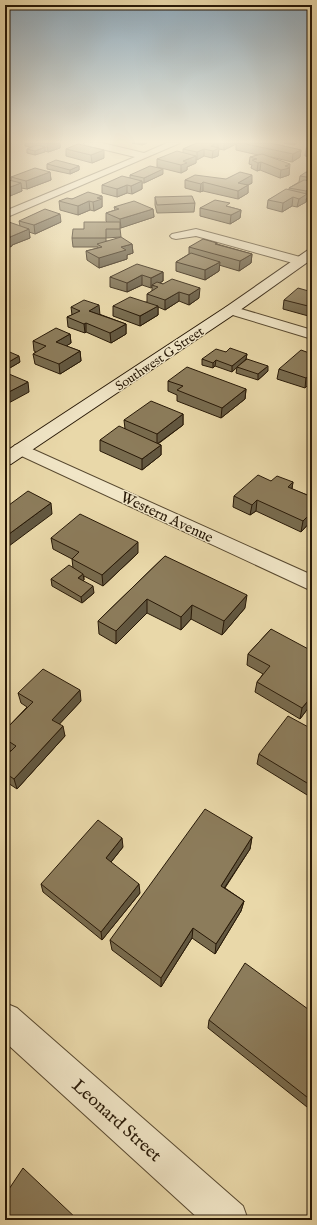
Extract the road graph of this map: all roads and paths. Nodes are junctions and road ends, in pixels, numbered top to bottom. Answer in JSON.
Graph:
{"nodes":[{"id":1,"x":40,"y":200,"type":"edge"},
{"id":2,"x":5,"y":215,"type":"edge"},
{"id":3,"x":176,"y":236,"type":"dead end"},
{"id":4,"x":306,"y":257,"type":"edge"},
{"id":5,"x":231,"y":310,"type":"junction"},
{"id":6,"x":312,"y":335,"type":"edge"},
{"id":7,"x":21,"y":449,"type":"junction"},
{"id":8,"x":5,"y":460,"type":"edge"},
{"id":9,"x":312,"y":584,"type":"edge"},
{"id":10,"x":5,"y":1020,"type":"edge"},
{"id":11,"x":229,"y":1220,"type":"edge"}],
"edges":[{"from":1,"to":2,"type":"street"},
{"from":3,"to":4,"type":"street"},
{"from":4,"to":5,"type":"street","name":"Southwest G Street"},
{"from":5,"to":6,"type":"street"},
{"from":5,"to":7,"type":"street","name":"Southwest G Street"},
{"from":7,"to":8,"type":"street","name":"Southwest G Street"},
{"from":7,"to":9,"type":"street","name":"Western Avenue"},
{"from":10,"to":11,"type":"street","name":"Leonard Street"}]}
